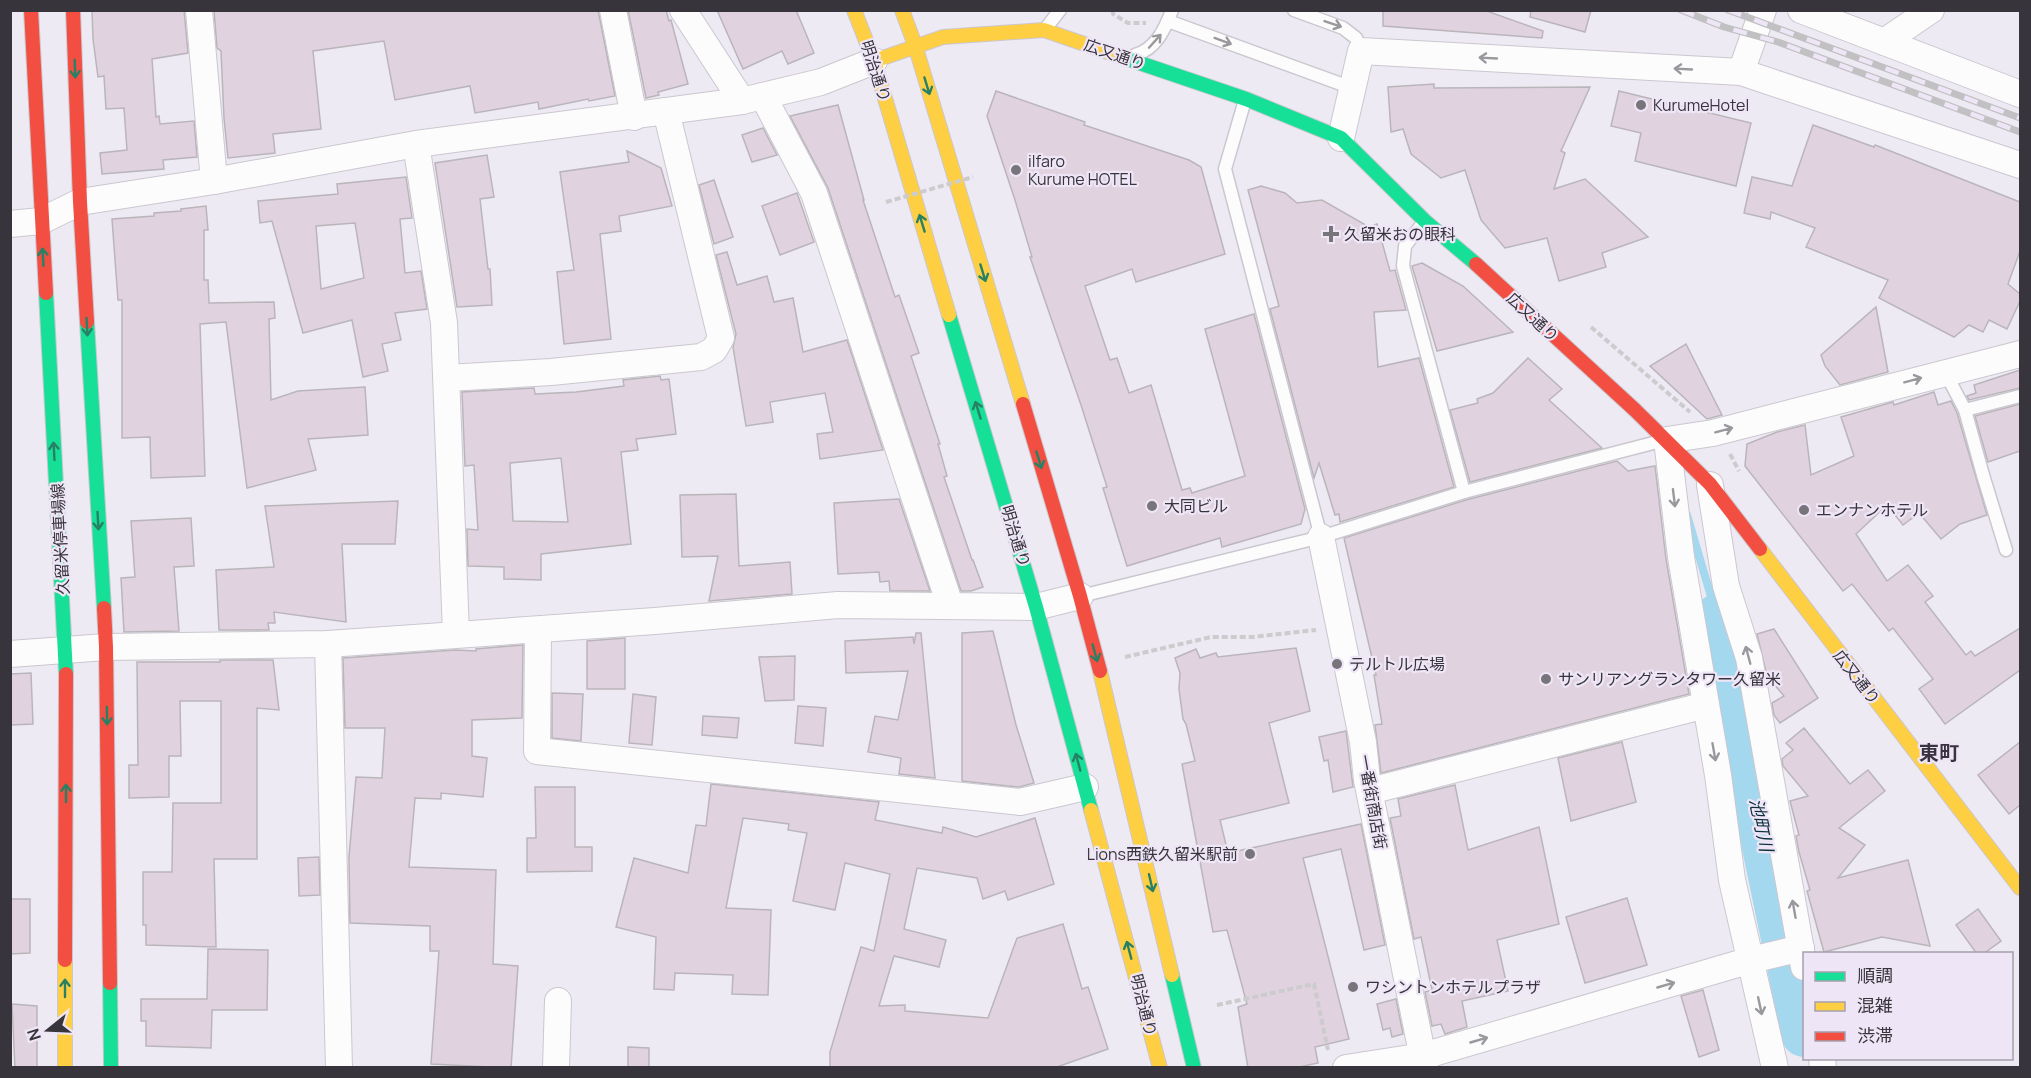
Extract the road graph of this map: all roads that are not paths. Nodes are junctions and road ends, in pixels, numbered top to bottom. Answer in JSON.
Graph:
{"nodes":[{"id":1,"x":31,"y":10,"type":"edge"},
{"id":2,"x":73,"y":10,"type":"edge"},
{"id":3,"x":199,"y":10,"type":"edge"},
{"id":4,"x":613,"y":10,"type":"edge"},
{"id":5,"x":682,"y":10,"type":"edge"},
{"id":6,"x":854,"y":10,"type":"edge"},
{"id":7,"x":902,"y":10,"type":"edge"},
{"id":8,"x":1060,"y":10,"type":"edge"},
{"id":9,"x":1294,"y":10,"type":"edge"},
{"id":10,"x":1763,"y":10,"type":"edge"},
{"id":11,"x":1801,"y":10,"type":"edge"},
{"id":12,"x":1931,"y":10,"type":"edge"},
{"id":13,"x":1170,"y":16,"type":"edge"},
{"id":14,"x":1044,"y":30,"type":"junction"},
{"id":15,"x":1884,"y":42,"type":"junction"},
{"id":16,"x":915,"y":45,"type":"junction"},
{"id":17,"x":1361,"y":51,"type":"junction"},
{"id":18,"x":1126,"y":58,"type":"junction"},
{"id":19,"x":874,"y":61,"type":"junction"},
{"id":20,"x":1741,"y":72,"type":"junction"},
{"id":21,"x":1352,"y":88,"type":"junction"},
{"id":22,"x":2020,"y":94,"type":"edge"},
{"id":23,"x":752,"y":99,"type":"junction"},
{"id":24,"x":1246,"y":99,"type":"junction"},
{"id":25,"x":666,"y":111,"type":"junction"},
{"id":26,"x":634,"y":117,"type":"junction"},
{"id":27,"x":1341,"y":138,"type":"junction"},
{"id":28,"x":417,"y":144,"type":"junction"},
{"id":29,"x":2020,"y":165,"type":"edge"},
{"id":30,"x":214,"y":181,"type":"junction"},
{"id":31,"x":80,"y":202,"type":"junction"},
{"id":32,"x":1425,"y":220,"type":"junction"},
{"id":33,"x":41,"y":221,"type":"junction"},
{"id":34,"x":10,"y":224,"type":"edge"},
{"id":35,"x":2020,"y":354,"type":"edge"},
{"id":36,"x":1945,"y":372,"type":"junction"},
{"id":37,"x":447,"y":378,"type":"junction"},
{"id":38,"x":2020,"y":396,"type":"edge"},
{"id":39,"x":1965,"y":410,"type":"junction"},
{"id":40,"x":1666,"y":440,"type":"junction"},
{"id":41,"x":1710,"y":484,"type":"junction"},
{"id":42,"x":1464,"y":492,"type":"junction"},
{"id":43,"x":1321,"y":537,"type":"junction"},
{"id":44,"x":2007,"y":550,"type":"dead end"},
{"id":45,"x":1080,"y":596,"type":"junction"},
{"id":46,"x":950,"y":604,"type":"junction"},
{"id":47,"x":1036,"y":607,"type":"junction"},
{"id":48,"x":538,"y":630,"type":"junction"},
{"id":49,"x":456,"y":634,"type":"junction"},
{"id":50,"x":328,"y":644,"type":"junction"},
{"id":51,"x":106,"y":647,"type":"junction"},
{"id":52,"x":66,"y":650,"type":"junction"},
{"id":53,"x":10,"y":654,"type":"edge"},
{"id":54,"x":1706,"y":705,"type":"junction"},
{"id":55,"x":1085,"y":787,"type":"junction"},
{"id":56,"x":1370,"y":791,"type":"junction"},
{"id":57,"x":2020,"y":888,"type":"edge"},
{"id":58,"x":1803,"y":957,"type":"edge"},
{"id":59,"x":1751,"y":960,"type":"junction"},
{"id":60,"x":558,"y":1001,"type":"dead end"},
{"id":61,"x":1338,"y":1062,"type":"edge"},
{"id":62,"x":1424,"y":1062,"type":"edge"},
{"id":63,"x":65,"y":1068,"type":"edge"},
{"id":64,"x":111,"y":1068,"type":"edge"},
{"id":65,"x":339,"y":1068,"type":"edge"},
{"id":66,"x":556,"y":1068,"type":"edge"},
{"id":67,"x":1160,"y":1068,"type":"edge"},
{"id":68,"x":1194,"y":1068,"type":"edge"},
{"id":69,"x":1775,"y":1068,"type":"edge"}],
"edges":[{"from":1,"to":33,"type":"main road","name":"久留米停車場線"},
{"from":2,"to":31,"type":"main road","one_way":true},
{"from":3,"to":30,"type":"street"},
{"from":4,"to":26,"type":"street"},
{"from":5,"to":23,"type":"street"},
{"from":6,"to":19,"type":"main road","name":"明治通り"},
{"from":7,"to":16,"type":"main road"},
{"from":8,"to":14,"type":"lane"},
{"from":9,"to":17,"type":"lane","one_way":true},
{"from":10,"to":20,"type":"street"},
{"from":11,"to":15,"type":"street"},
{"from":12,"to":15,"type":"street"},
{"from":18,"to":13,"type":"lane","one_way":true},
{"from":13,"to":21,"type":"lane","one_way":true},
{"from":14,"to":16,"type":"main road","name":"広又通り"},
{"from":14,"to":18,"type":"main road","name":"広又通り"},
{"from":15,"to":22,"type":"street"},
{"from":16,"to":19,"type":"main road","name":"広又通り"},
{"from":16,"to":45,"type":"main road","one_way":true},
{"from":20,"to":17,"type":"street","one_way":true},
{"from":17,"to":21,"type":"street"},
{"from":18,"to":24,"type":"main road","name":"広又通り"},
{"from":19,"to":23,"type":"street"},
{"from":47,"to":19,"type":"main road","name":"明治通り","one_way":true},
{"from":20,"to":29,"type":"street"},
{"from":21,"to":27,"type":"street"},
{"from":23,"to":25,"type":"street"},
{"from":23,"to":46,"type":"street"},
{"from":24,"to":27,"type":"main road","name":"広又通り"},
{"from":24,"to":43,"type":"lane"},
{"from":25,"to":26,"type":"street"},
{"from":25,"to":37,"type":"street"},
{"from":26,"to":28,"type":"street"},
{"from":27,"to":32,"type":"main road","name":"広又通り"},
{"from":28,"to":30,"type":"street"},
{"from":28,"to":37,"type":"street"},
{"from":30,"to":31,"type":"street"},
{"from":31,"to":33,"type":"street"},
{"from":31,"to":51,"type":"main road","one_way":true},
{"from":32,"to":40,"type":"main road","name":"広又通り"},
{"from":32,"to":42,"type":"lane"},
{"from":33,"to":34,"type":"street"},
{"from":52,"to":33,"type":"main road","name":"久留米停車場線","one_way":true},
{"from":35,"to":36,"type":"street"},
{"from":36,"to":39,"type":"lane"},
{"from":40,"to":36,"type":"street","one_way":true},
{"from":37,"to":49,"type":"street"},
{"from":38,"to":39,"type":"lane"},
{"from":39,"to":44,"type":"lane"},
{"from":40,"to":41,"type":"main road","name":"広又通り"},
{"from":40,"to":42,"type":"lane"},
{"from":40,"to":54,"type":"street","one_way":true},
{"from":41,"to":57,"type":"main road","name":"広又通り"},
{"from":58,"to":41,"type":"street","one_way":true},
{"from":42,"to":43,"type":"lane"},
{"from":43,"to":45,"type":"lane"},
{"from":43,"to":56,"type":"street","name":"一番街商店街"},
{"from":45,"to":47,"type":"street"},
{"from":45,"to":68,"type":"main road","one_way":true},
{"from":46,"to":47,"type":"street"},
{"from":46,"to":48,"type":"street"},
{"from":55,"to":47,"type":"main road","name":"明治通り","one_way":true},
{"from":48,"to":49,"type":"street"},
{"from":48,"to":55,"type":"street"},
{"from":49,"to":50,"type":"street"},
{"from":50,"to":51,"type":"street"},
{"from":50,"to":65,"type":"street"},
{"from":51,"to":52,"type":"street"},
{"from":51,"to":64,"type":"main road","one_way":true},
{"from":52,"to":53,"type":"street"},
{"from":63,"to":52,"type":"main road","name":"久留米停車場線","one_way":true},
{"from":54,"to":56,"type":"street"},
{"from":54,"to":59,"type":"street","one_way":true},
{"from":67,"to":55,"type":"main road","name":"明治通り","one_way":true},
{"from":56,"to":62,"type":"street","name":"一番街商店街"},
{"from":58,"to":59,"type":"street"},
{"from":62,"to":59,"type":"street","one_way":true},
{"from":59,"to":69,"type":"street","one_way":true},
{"from":60,"to":66,"type":"street"},
{"from":61,"to":62,"type":"street"}]}
